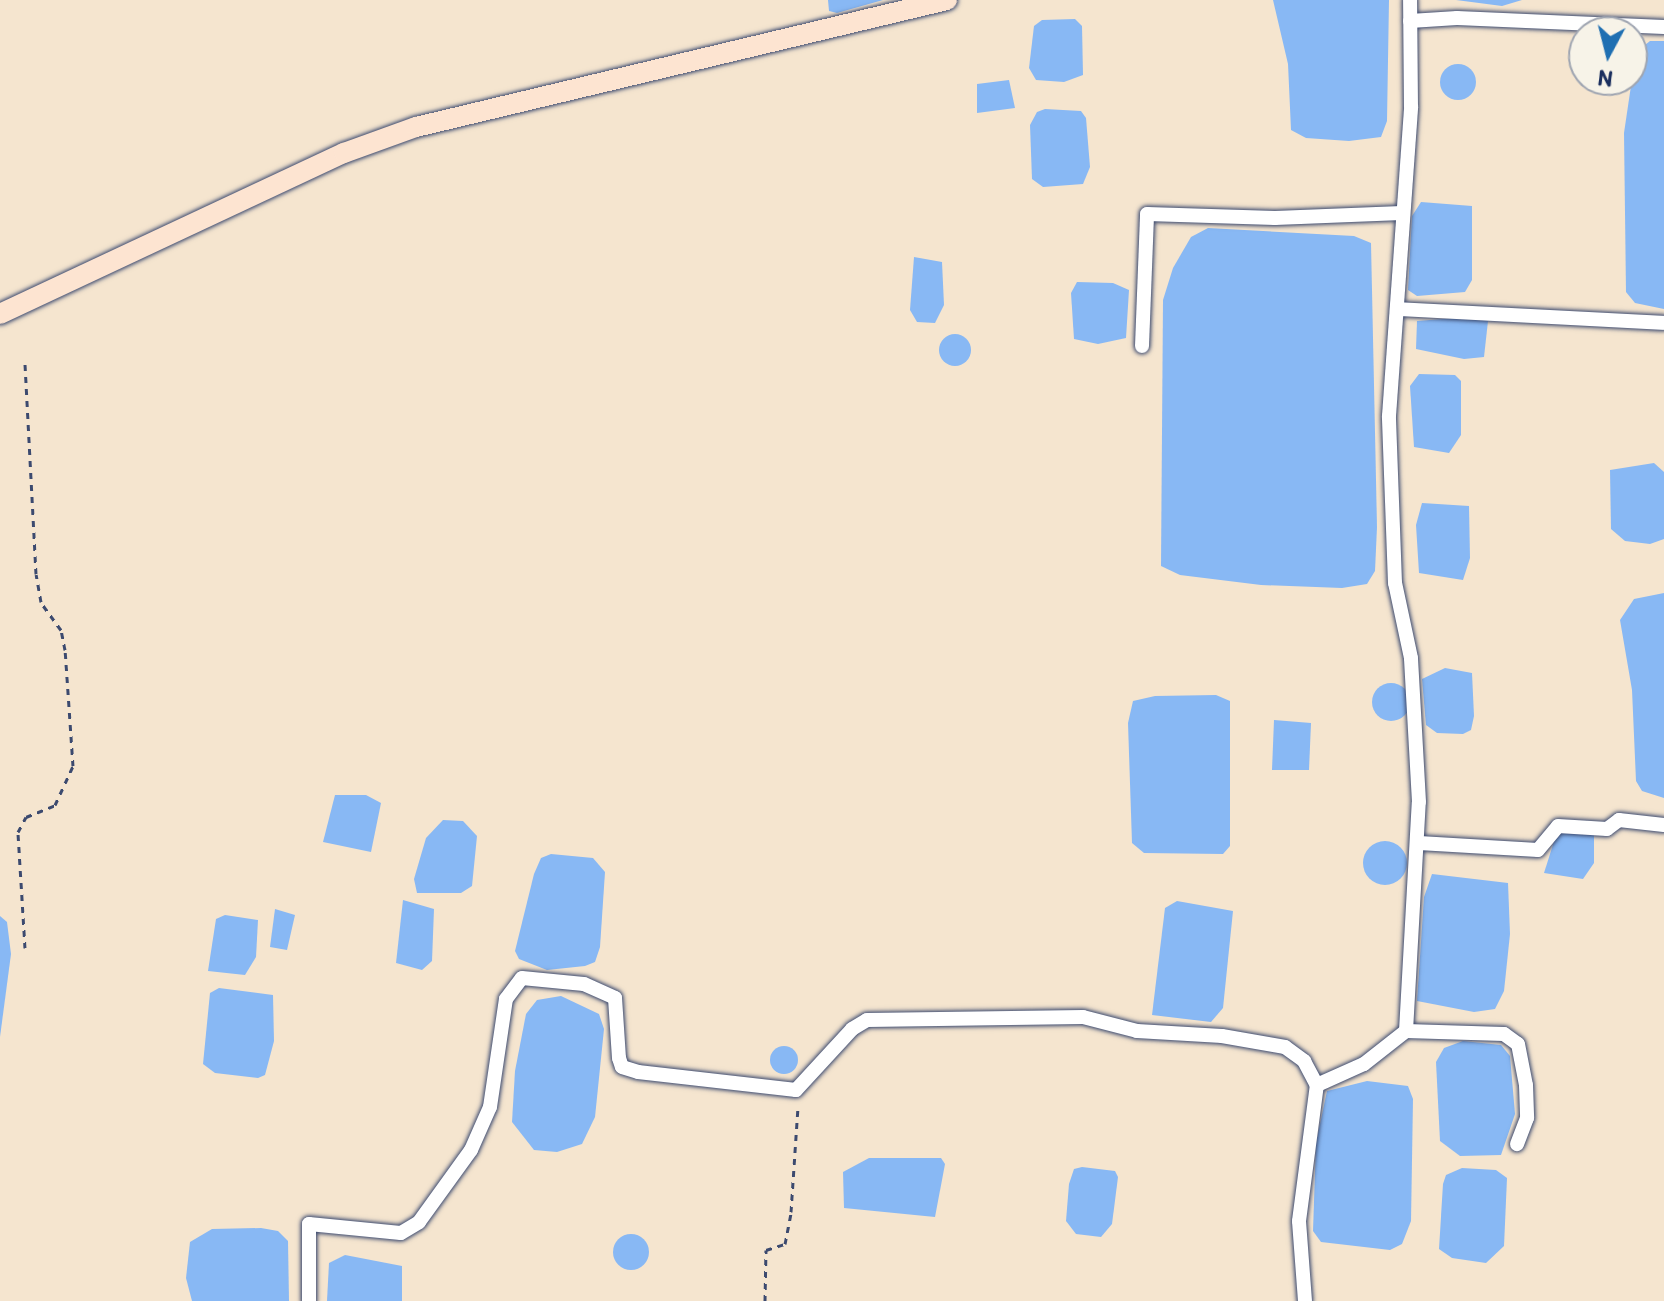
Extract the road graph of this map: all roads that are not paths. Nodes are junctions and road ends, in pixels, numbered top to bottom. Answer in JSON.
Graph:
{"nodes":[{"id":1,"x":947,"y":0,"type":"edge"},
{"id":2,"x":1410,"y":0,"type":"edge"},
{"id":3,"x":1410,"y":21,"type":"junction"},
{"id":4,"x":1664,"y":27,"type":"edge"},
{"id":5,"x":1402,"y":213,"type":"junction"},
{"id":6,"x":1397,"y":309,"type":"junction"},
{"id":7,"x":0,"y":314,"type":"edge"},
{"id":8,"x":1664,"y":323,"type":"edge"},
{"id":9,"x":1142,"y":346,"type":"dead end"},
{"id":10,"x":1664,"y":825,"type":"edge"},
{"id":11,"x":1419,"y":843,"type":"junction"},
{"id":12,"x":1406,"y":1031,"type":"junction"},
{"id":13,"x":1317,"y":1085,"type":"junction"},
{"id":14,"x":1517,"y":1144,"type":"dead end"},
{"id":15,"x":309,"y":1301,"type":"edge"},
{"id":16,"x":1305,"y":1301,"type":"edge"}],
"edges":[{"from":1,"to":7,"type":"street"},
{"from":2,"to":3,"type":"street"},
{"from":3,"to":4,"type":"street"},
{"from":3,"to":5,"type":"street"},
{"from":5,"to":6,"type":"street"},
{"from":5,"to":9,"type":"street"},
{"from":6,"to":8,"type":"street"},
{"from":6,"to":11,"type":"street"},
{"from":10,"to":11,"type":"street"},
{"from":11,"to":12,"type":"street"},
{"from":12,"to":13,"type":"street"},
{"from":12,"to":14,"type":"street"},
{"from":13,"to":15,"type":"street"},
{"from":13,"to":16,"type":"street"}]}
